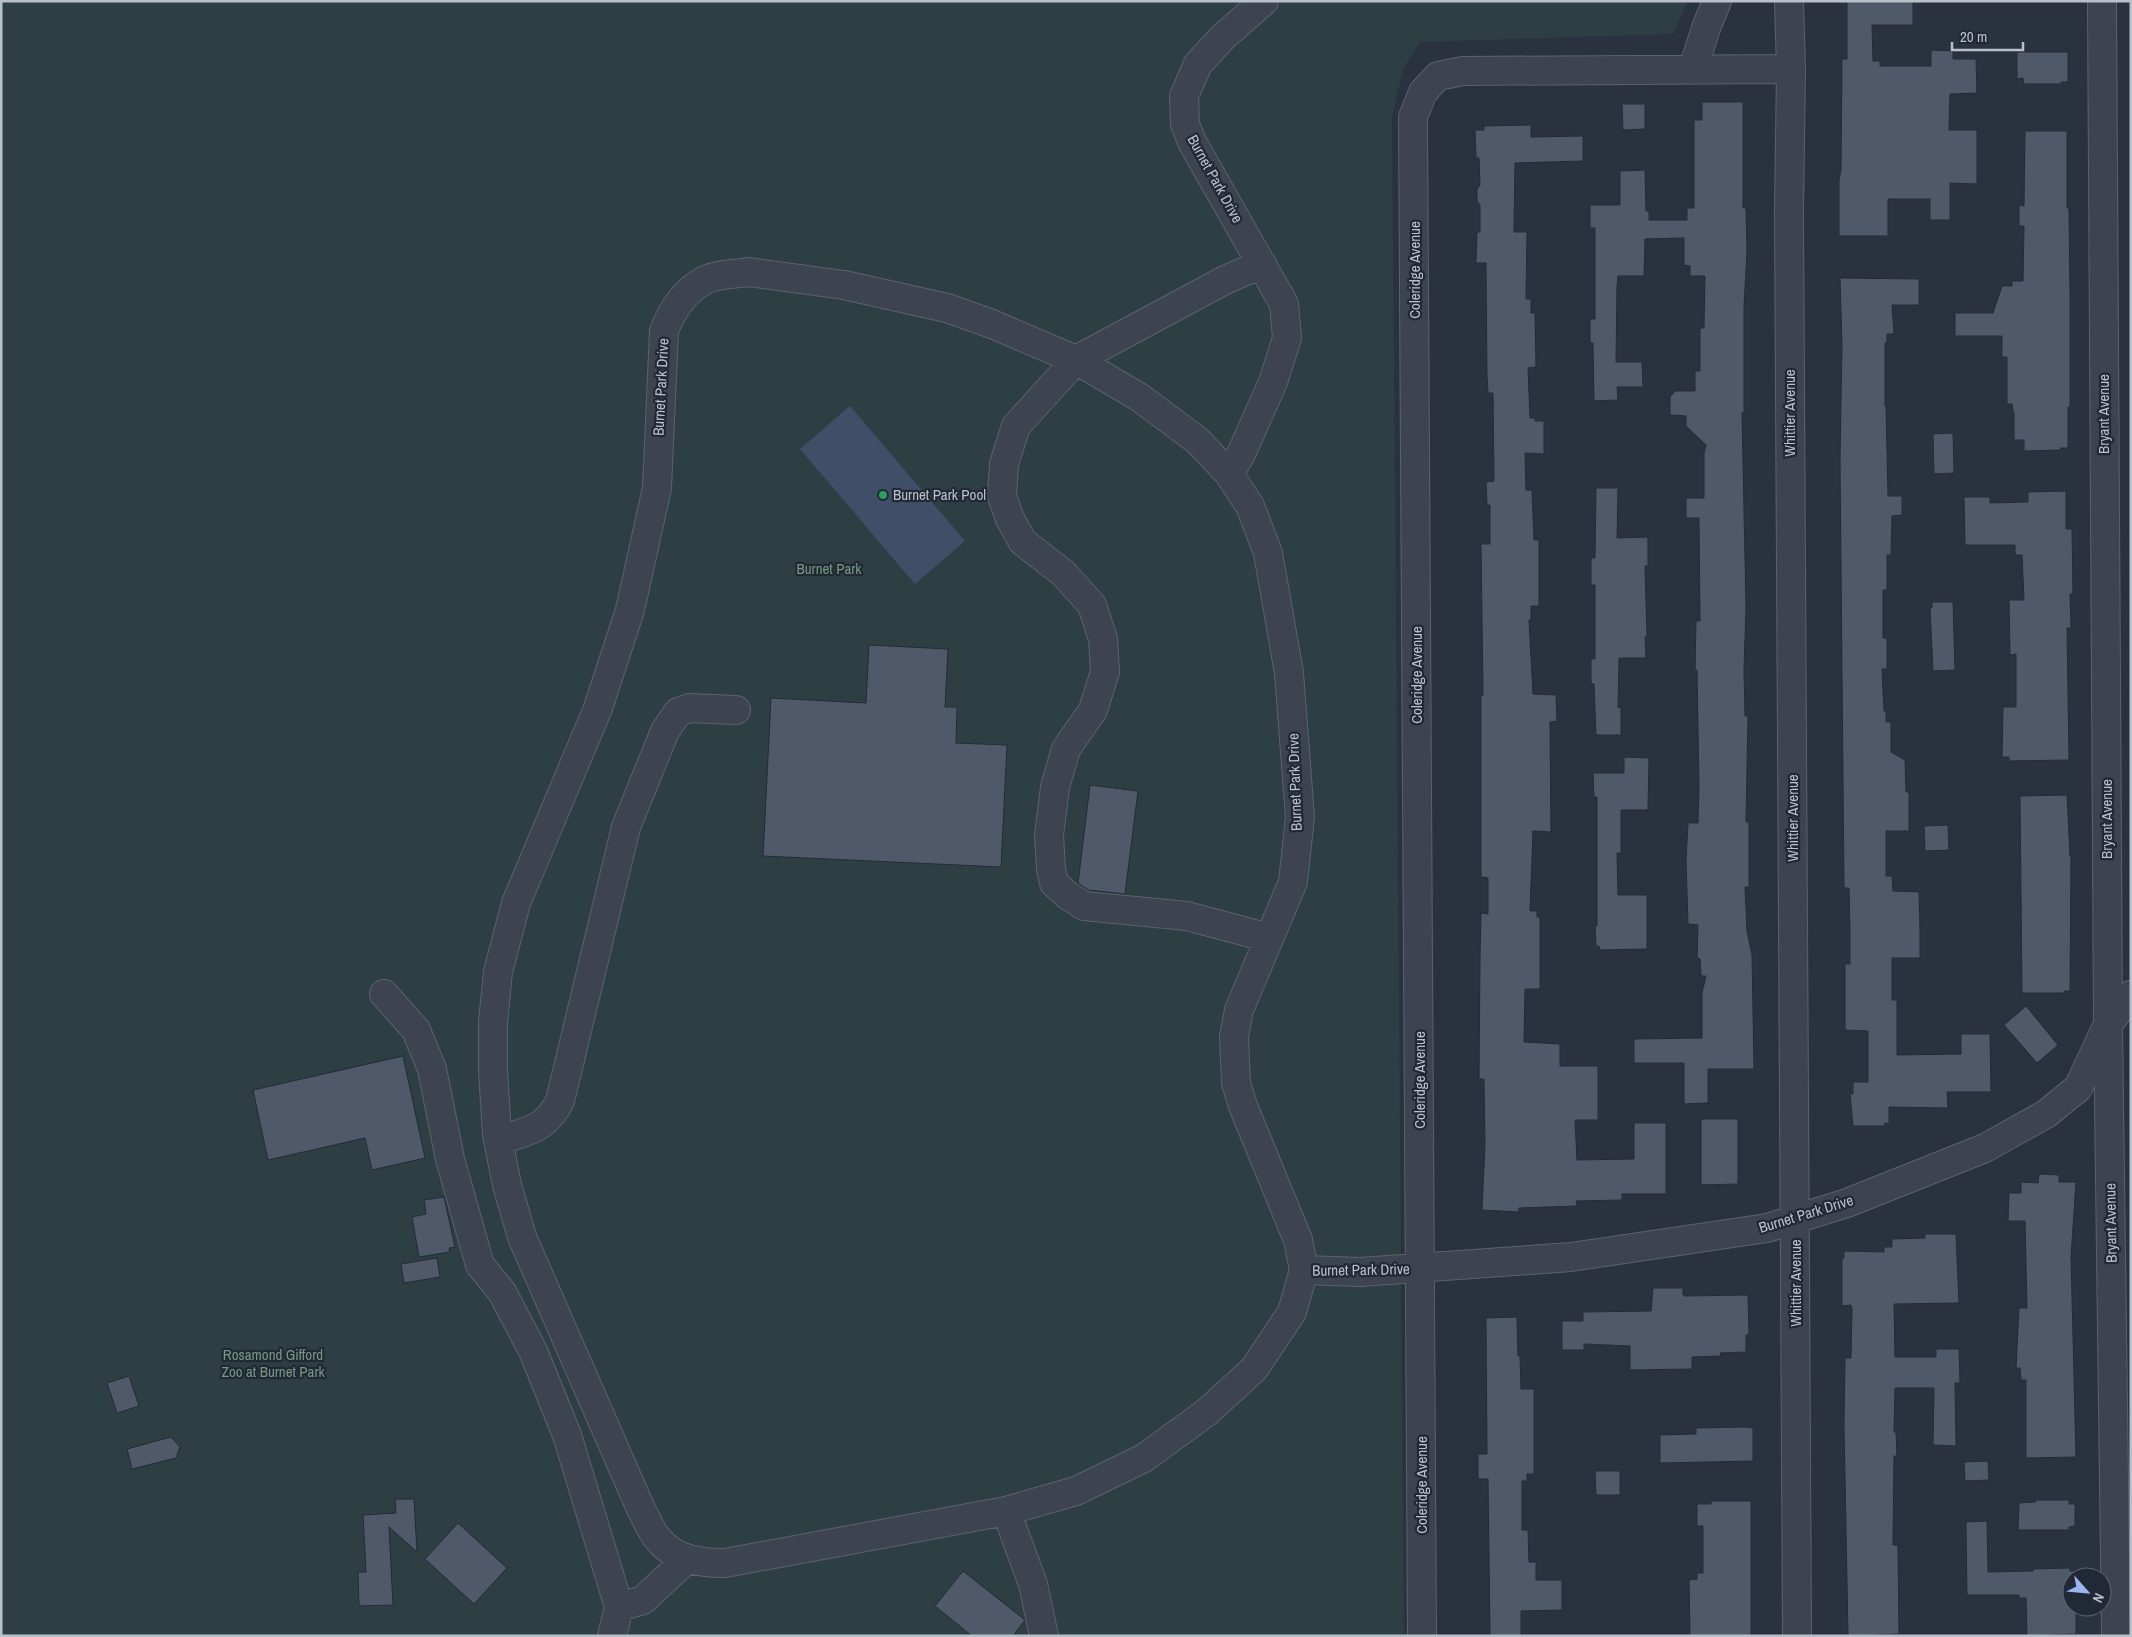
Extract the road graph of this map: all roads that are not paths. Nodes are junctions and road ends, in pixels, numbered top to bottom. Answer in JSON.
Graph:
{"nodes":[{"id":1,"x":1264,"y":1,"type":"edge"},
{"id":2,"x":1718,"y":1,"type":"edge"},
{"id":3,"x":1789,"y":1,"type":"edge"},
{"id":4,"x":2102,"y":1,"type":"edge"},
{"id":5,"x":1791,"y":68,"type":"junction"},
{"id":6,"x":1694,"y":69,"type":"junction"},
{"id":7,"x":1262,"y":264,"type":"junction"},
{"id":8,"x":1076,"y":360,"type":"junction"},
{"id":9,"x":1230,"y":474,"type":"junction"},
{"id":10,"x":736,"y":710,"type":"dead end"},
{"id":11,"x":1269,"y":938,"type":"junction"},
{"id":12,"x":384,"y":994,"type":"dead end"},
{"id":13,"x":2131,"y":995,"type":"edge"},
{"id":14,"x":2108,"y":1024,"type":"junction"},
{"id":15,"x":498,"y":1141,"type":"junction"},
{"id":16,"x":1795,"y":1219,"type":"junction"},
{"id":17,"x":1421,"y":1269,"type":"junction"},
{"id":18,"x":1304,"y":1270,"type":"junction"},
{"id":19,"x":1006,"y":1511,"type":"junction"},
{"id":20,"x":687,"y":1559,"type":"junction"},
{"id":21,"x":619,"y":1607,"type":"junction"},
{"id":22,"x":612,"y":1636,"type":"edge"},
{"id":23,"x":1044,"y":1636,"type":"edge"},
{"id":24,"x":1422,"y":1636,"type":"edge"},
{"id":25,"x":1798,"y":1636,"type":"edge"},
{"id":26,"x":2116,"y":1636,"type":"edge"}],
"edges":[{"from":1,"to":7,"type":"street","name":"Burnet Park Drive"},
{"from":2,"to":6,"type":"street"},
{"from":3,"to":5,"type":"street","name":"Whittier Avenue"},
{"from":4,"to":14,"type":"street","name":"Bryant Avenue"},
{"from":5,"to":6,"type":"street","name":"Coleridge Avenue"},
{"from":5,"to":16,"type":"street","name":"Whittier Avenue"},
{"from":6,"to":17,"type":"street","name":"Coleridge Avenue"},
{"from":7,"to":8,"type":"street"},
{"from":7,"to":9,"type":"street","name":"Burnet Park Drive"},
{"from":8,"to":9,"type":"street","name":"Burnet Park Drive"},
{"from":8,"to":11,"type":"street"},
{"from":8,"to":15,"type":"street","name":"Burnet Park Drive"},
{"from":9,"to":11,"type":"street","name":"Burnet Park Drive"},
{"from":10,"to":15,"type":"street"},
{"from":11,"to":18,"type":"street","name":"Burnet Park Drive"},
{"from":12,"to":21,"type":"street"},
{"from":13,"to":14,"type":"street","name":"Burnet Park Drive"},
{"from":14,"to":16,"type":"street","name":"Burnet Park Drive"},
{"from":14,"to":26,"type":"street","name":"Bryant Avenue"},
{"from":15,"to":20,"type":"street","name":"Burnet Park Drive"},
{"from":16,"to":17,"type":"street","name":"Burnet Park Drive"},
{"from":16,"to":25,"type":"street","name":"Whittier Avenue"},
{"from":17,"to":18,"type":"street","name":"Burnet Park Drive"},
{"from":17,"to":24,"type":"street","name":"Coleridge Avenue"},
{"from":18,"to":19,"type":"street"},
{"from":19,"to":20,"type":"street"},
{"from":19,"to":23,"type":"street"},
{"from":20,"to":21,"type":"street"},
{"from":21,"to":22,"type":"street"}]}
